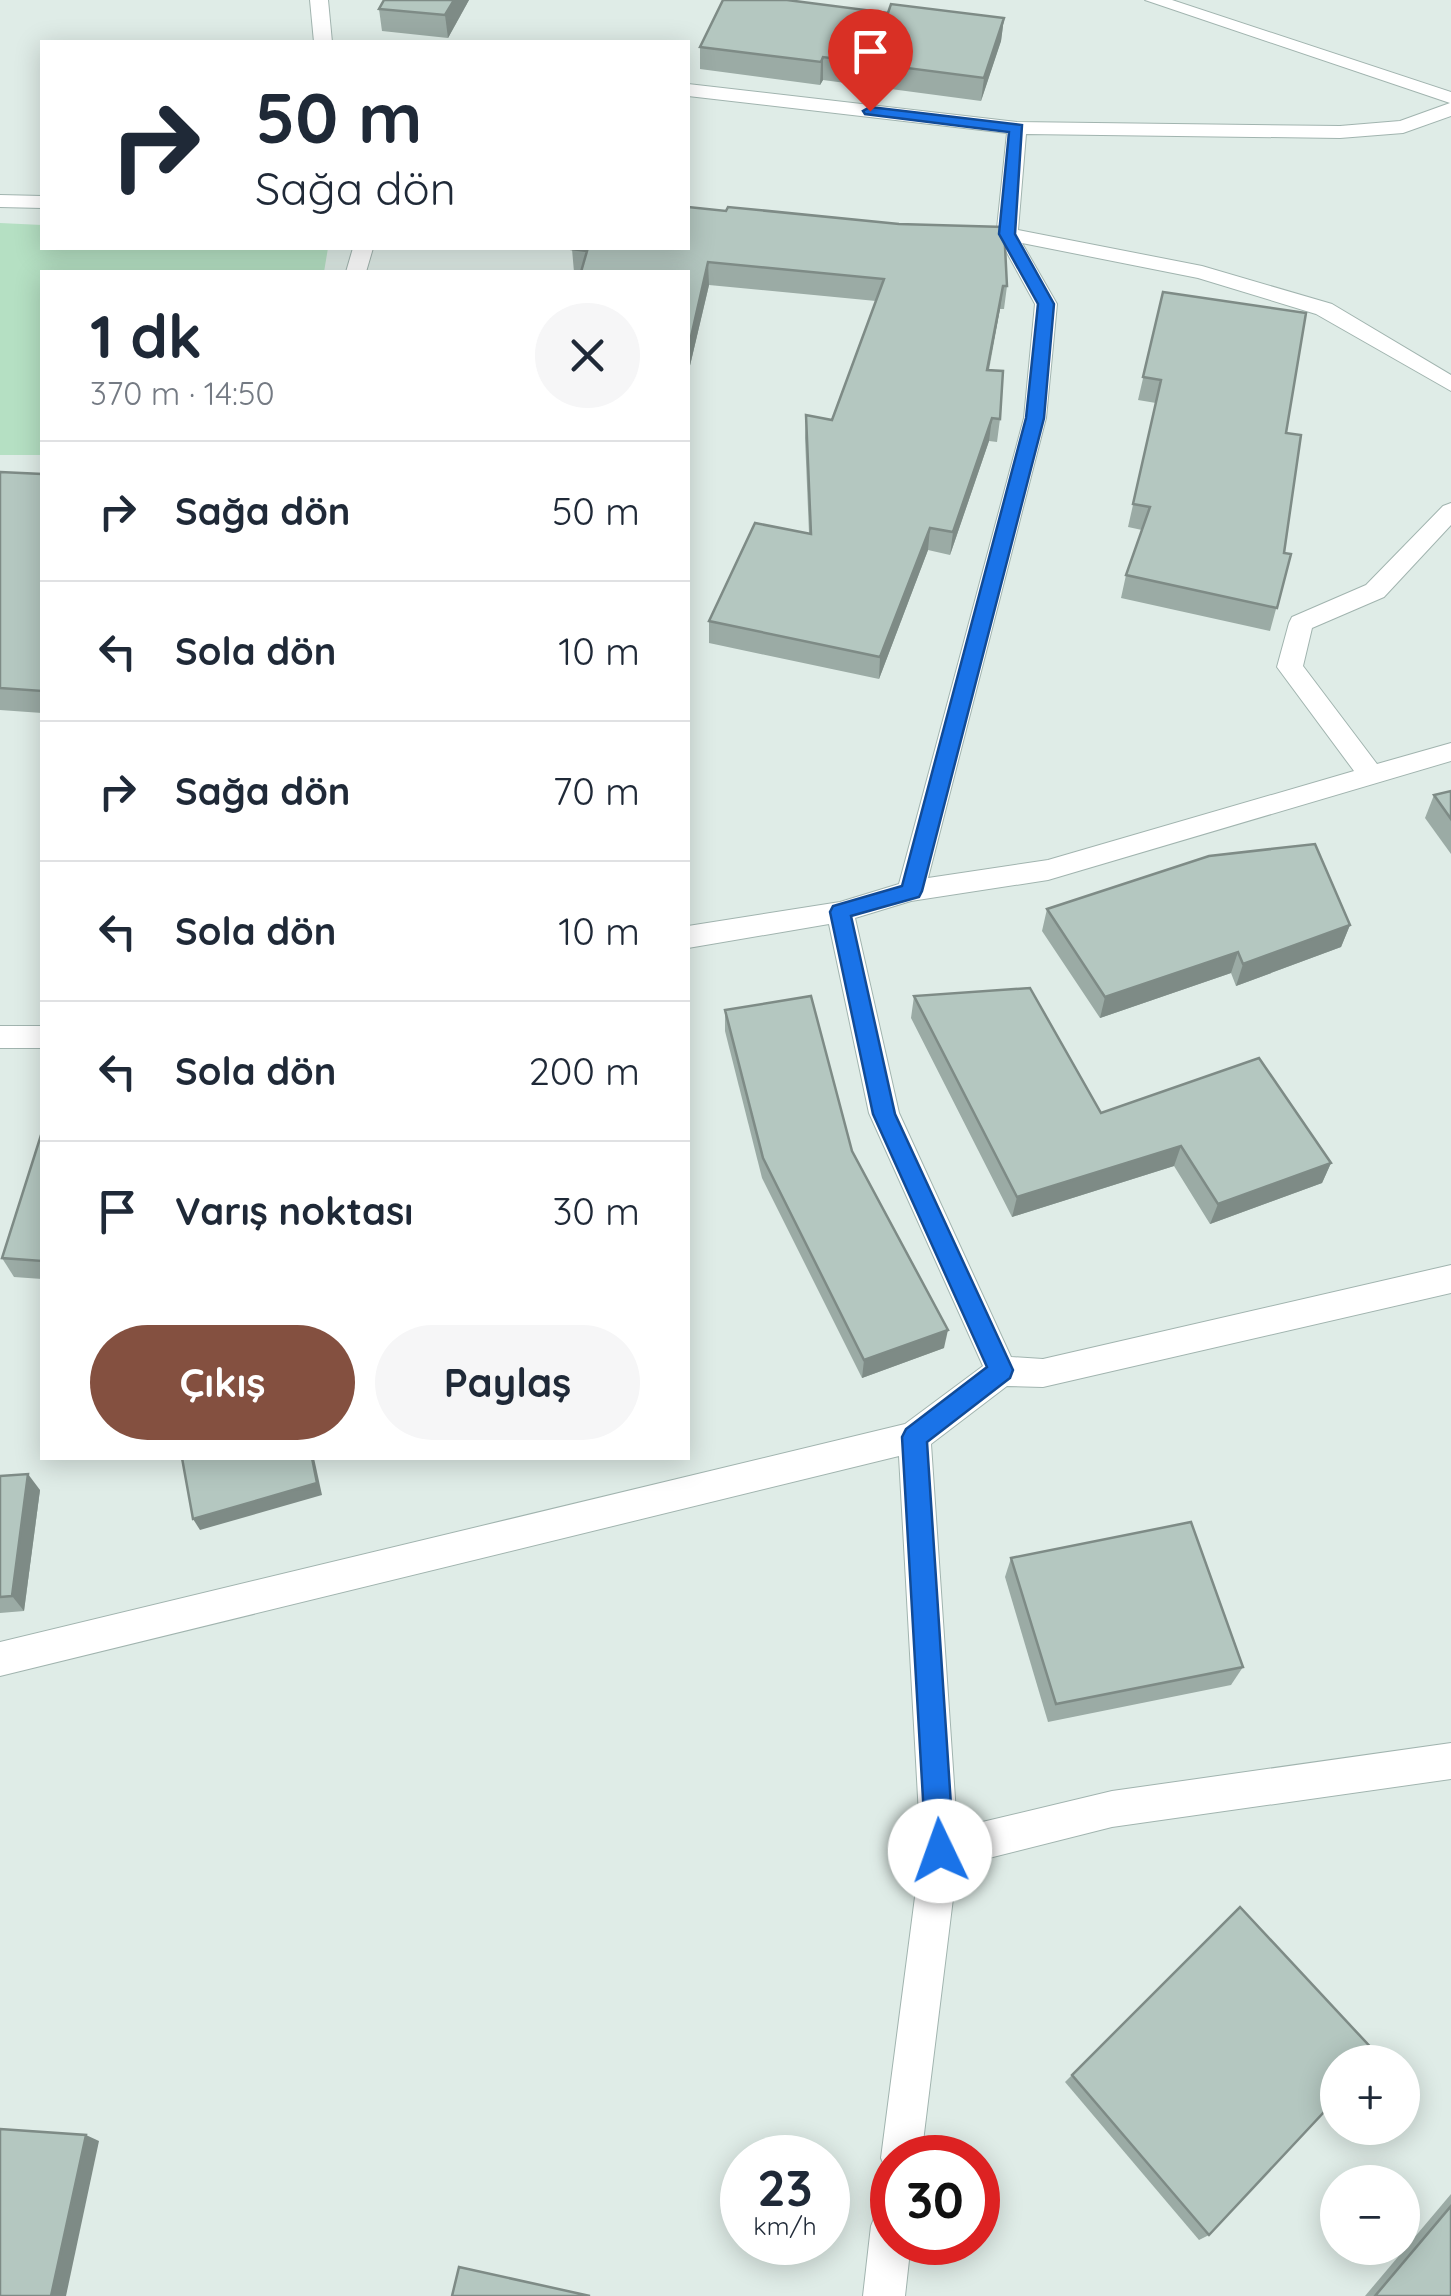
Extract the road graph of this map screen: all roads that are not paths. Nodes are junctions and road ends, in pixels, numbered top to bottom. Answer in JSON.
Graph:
{"nodes":[{"id":1,"x":319,"y":0,"type":"edge"},
{"id":2,"x":1154,"y":0,"type":"edge"},
{"id":3,"x":323,"y":40,"type":"edge"},
{"id":4,"x":690,"y":90,"type":"edge"},
{"id":5,"x":1451,"y":98,"type":"edge"},
{"id":6,"x":1451,"y":109,"type":"edge"},
{"id":7,"x":1017,"y":128,"type":"junction"},
{"id":8,"x":0,"y":201,"type":"edge"},
{"id":9,"x":40,"y":202,"type":"edge"},
{"id":10,"x":941,"y":232,"type":"edge"},
{"id":11,"x":1007,"y":234,"type":"junction"},
{"id":12,"x":1451,"y":384,"type":"edge"},
{"id":13,"x":1451,"y":511,"type":"edge"},
{"id":14,"x":1451,"y":752,"type":"edge"},
{"id":15,"x":1371,"y":775,"type":"junction"},
{"id":16,"x":911,"y":891,"type":"junction"},
{"id":17,"x":840,"y":912,"type":"junction"},
{"id":18,"x":690,"y":937,"type":"edge"},
{"id":19,"x":0,"y":1036,"type":"edge"},
{"id":20,"x":40,"y":1036,"type":"edge"},
{"id":21,"x":1451,"y":1279,"type":"edge"},
{"id":22,"x":1001,"y":1370,"type":"junction"},
{"id":23,"x":914,"y":1437,"type":"junction"},
{"id":24,"x":0,"y":1659,"type":"edge"},
{"id":25,"x":1451,"y":1761,"type":"edge"},
{"id":26,"x":940,"y":1851,"type":"junction"},
{"id":27,"x":904,"y":2135,"type":"edge"},
{"id":28,"x":888,"y":2265,"type":"edge"},
{"id":29,"x":884,"y":2296,"type":"edge"}],
"edges":[{"from":1,"to":3,"type":"street"},
{"from":2,"to":5,"type":"street"},
{"from":4,"to":7,"type":"street"},
{"from":6,"to":7,"type":"street"},
{"from":7,"to":11,"type":"street"},
{"from":8,"to":9,"type":"street"},
{"from":10,"to":11,"type":"street"},
{"from":11,"to":12,"type":"street"},
{"from":11,"to":16,"type":"street"},
{"from":13,"to":15,"type":"street"},
{"from":14,"to":15,"type":"street"},
{"from":15,"to":16,"type":"street"},
{"from":16,"to":17,"type":"street"},
{"from":17,"to":18,"type":"street"},
{"from":17,"to":22,"type":"street"},
{"from":19,"to":20,"type":"street"},
{"from":21,"to":22,"type":"street"},
{"from":22,"to":23,"type":"street"},
{"from":23,"to":24,"type":"street"},
{"from":23,"to":26,"type":"street"},
{"from":25,"to":26,"type":"street"},
{"from":26,"to":27,"type":"street"},
{"from":28,"to":29,"type":"street"}]}
